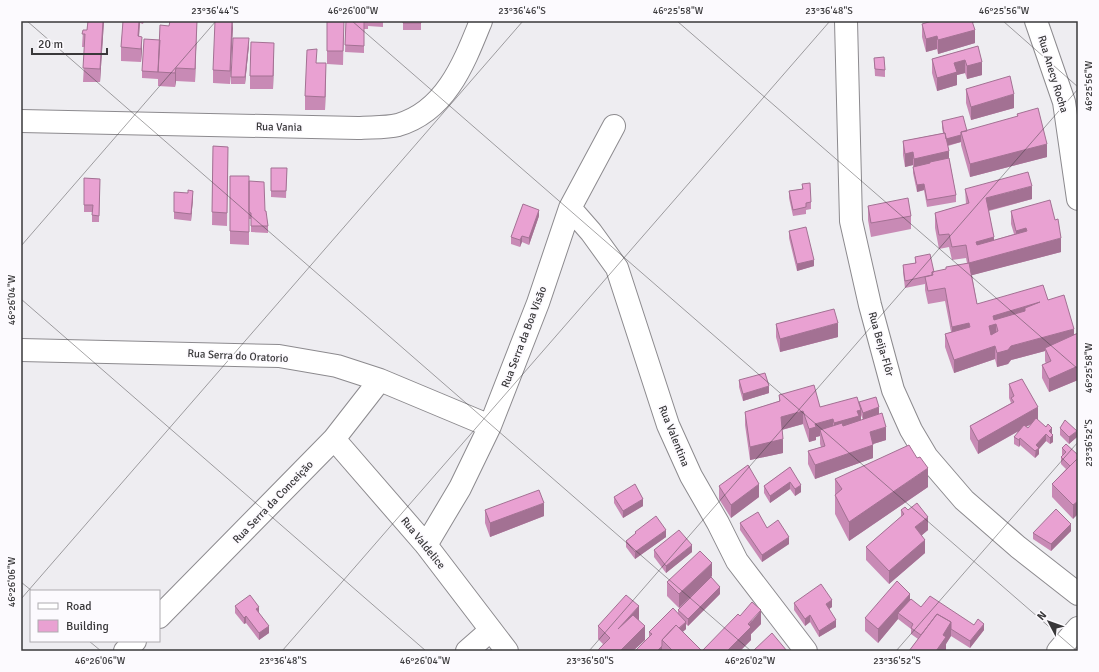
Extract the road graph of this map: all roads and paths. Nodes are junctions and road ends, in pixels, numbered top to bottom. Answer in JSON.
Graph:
{"nodes":[{"id":1,"x":481,"y":21,"type":"edge"},
{"id":2,"x":846,"y":21,"type":"edge"},
{"id":3,"x":1036,"y":21,"type":"edge"},
{"id":4,"x":21,"y":121,"type":"edge"},
{"id":5,"x":614,"y":126,"type":"dead end"},
{"id":6,"x":1078,"y":199,"type":"edge"},
{"id":7,"x":570,"y":208,"type":"junction"},
{"id":8,"x":21,"y":350,"type":"edge"},
{"id":9,"x":380,"y":380,"type":"junction"},
{"id":10,"x":490,"y":426,"type":"junction"},
{"id":11,"x":334,"y":439,"type":"junction"},
{"id":12,"x":426,"y":545,"type":"junction"},
{"id":13,"x":1078,"y":594,"type":"edge"},
{"id":14,"x":160,"y":616,"type":"edge"},
{"id":15,"x":1078,"y":628,"type":"edge"},
{"id":16,"x":491,"y":630,"type":"junction"},
{"id":17,"x":134,"y":642,"type":"edge"},
{"id":18,"x":125,"y":651,"type":"edge"},
{"id":19,"x":467,"y":651,"type":"edge"},
{"id":20,"x":507,"y":651,"type":"edge"},
{"id":21,"x":806,"y":651,"type":"edge"},
{"id":22,"x":1058,"y":651,"type":"edge"}],
"edges":[{"from":1,"to":4,"type":"street","name":"Rua Vania"},
{"from":2,"to":13,"type":"street","name":"Rua Beija-Flôr"},
{"from":3,"to":6,"type":"street","name":"Rua Anecy Rocha"},
{"from":5,"to":7,"type":"street","name":"Rua Serra da Boa Visão"},
{"from":7,"to":10,"type":"street","name":"Rua Serra da Boa Visão"},
{"from":7,"to":21,"type":"street","name":"Rua Valentina"},
{"from":8,"to":9,"type":"street","name":"Rua Serra do Oratorio"},
{"from":9,"to":10,"type":"street","name":"Rua Serra do Oratorio"},
{"from":9,"to":11,"type":"street","name":"Rua Serra da Conceição"},
{"from":10,"to":12,"type":"street","name":"Rua Serra da Boa Visão"},
{"from":11,"to":12,"type":"street","name":"Rua Valdelice"},
{"from":11,"to":14,"type":"street","name":"Rua Serra da Conceição"},
{"from":12,"to":16,"type":"street","name":"Rua Valdelice"},
{"from":15,"to":22,"type":"street"},
{"from":16,"to":19,"type":"street"},
{"from":16,"to":20,"type":"street","name":"Rua Valdelice"},
{"from":17,"to":18,"type":"street"}]}
